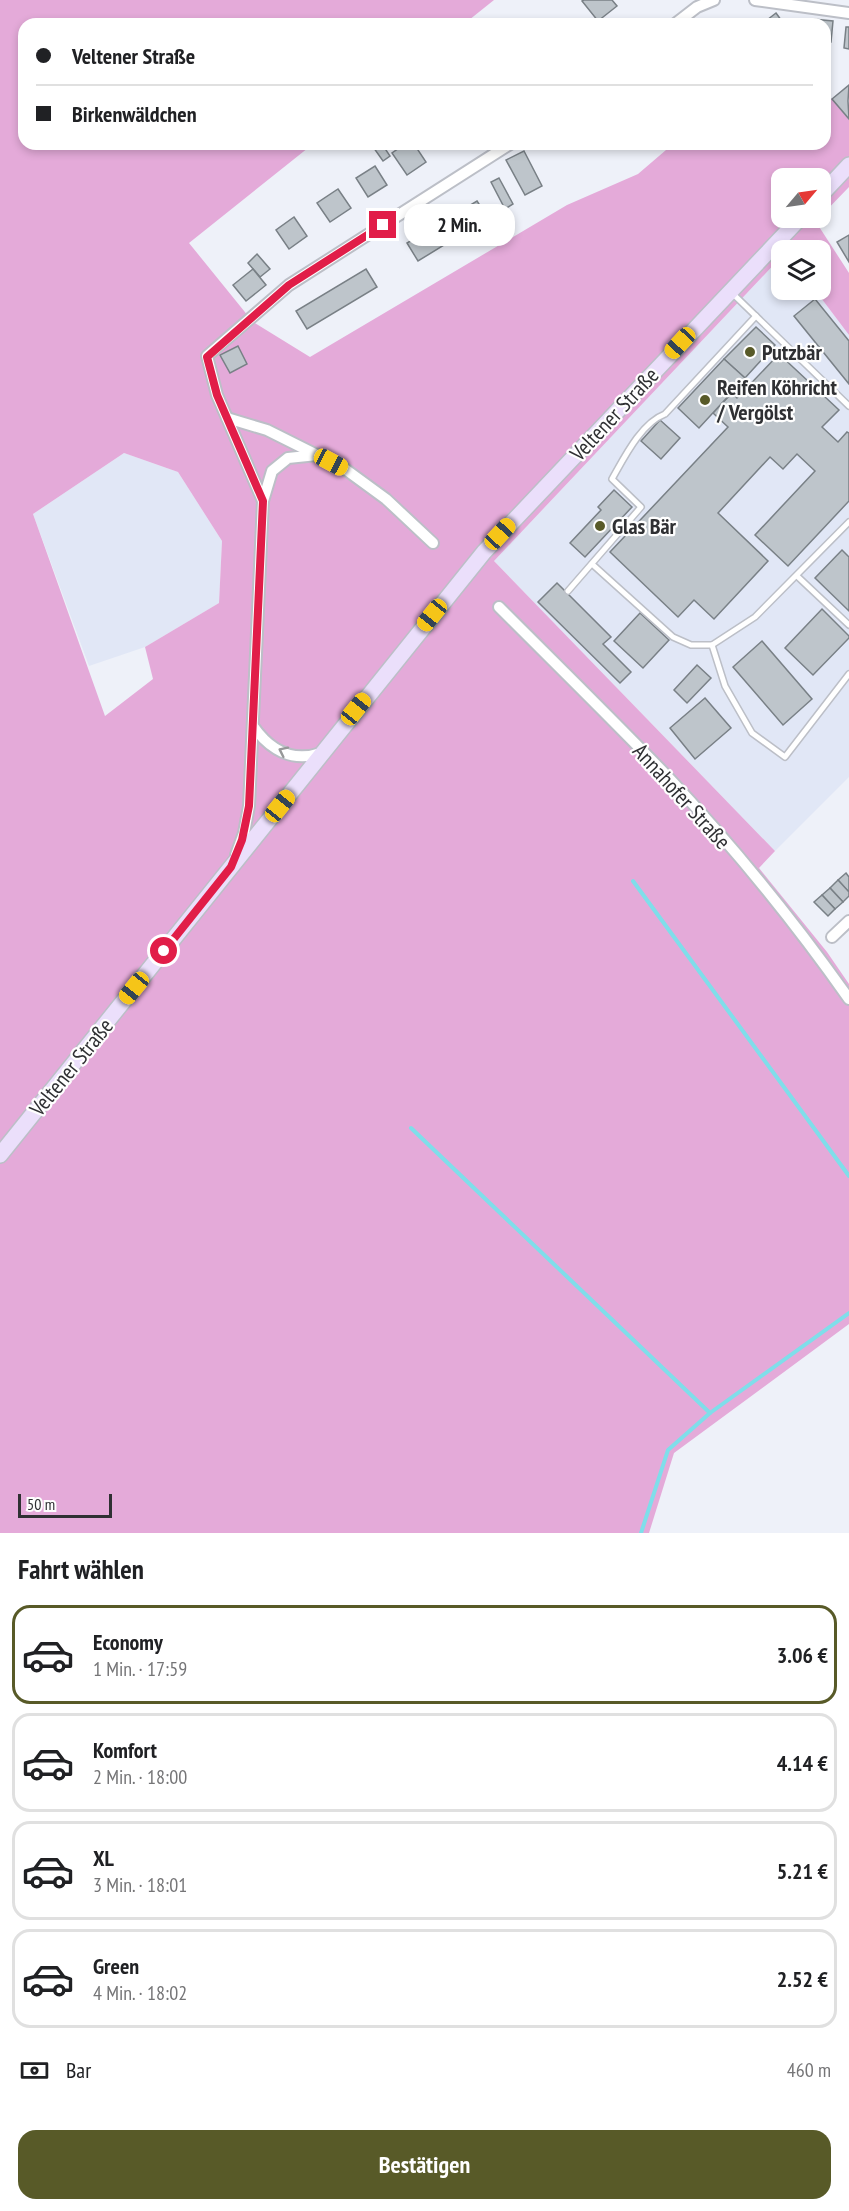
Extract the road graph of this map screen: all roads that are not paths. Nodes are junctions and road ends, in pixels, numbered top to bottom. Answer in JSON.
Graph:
{"nodes":[{"id":1,"x":714,"y":0,"type":"edge"},
{"id":2,"x":755,"y":0,"type":"edge"},
{"id":3,"x":816,"y":4,"type":"edge"},
{"id":4,"x":849,"y":13,"type":"edge"},
{"id":5,"x":683,"y":18,"type":"edge"},
{"id":6,"x":501,"y":150,"type":"edge"},
{"id":7,"x":849,"y":165,"type":"edge"},
{"id":8,"x":831,"y":184,"type":"edge"},
{"id":9,"x":790,"y":228,"type":"edge"},
{"id":10,"x":730,"y":291,"type":"junction"},
{"id":11,"x":756,"y":315,"type":"junction"},
{"id":12,"x":849,"y":406,"type":"edge"},
{"id":13,"x":227,"y":418,"type":"junction"},
{"id":14,"x":318,"y":455,"type":"junction"},
{"id":15,"x":263,"y":501,"type":"junction"},
{"id":16,"x":849,"y":522,"type":"edge"},
{"id":17,"x":433,"y":543,"type":"dead end"},
{"id":18,"x":592,"y":564,"type":"junction"},
{"id":19,"x":797,"y":576,"type":"junction"},
{"id":20,"x":568,"y":591,"type":"dead end"},
{"id":21,"x":499,"y":607,"type":"dead end"},
{"id":22,"x":849,"y":626,"type":"edge"},
{"id":23,"x":712,"y":645,"type":"junction"},
{"id":24,"x":849,"y":674,"type":"edge"},
{"id":25,"x":253,"y":726,"type":"junction"},
{"id":26,"x":321,"y":753,"type":"junction"},
{"id":27,"x":231,"y":867,"type":"junction"},
{"id":28,"x":849,"y":921,"type":"edge"},
{"id":29,"x":832,"y":937,"type":"dead end"},
{"id":30,"x":849,"y":999,"type":"edge"},
{"id":31,"x":0,"y":1155,"type":"edge"}],
"edges":[{"from":1,"to":5,"type":"street"},
{"from":2,"to":3,"type":"street"},
{"from":3,"to":4,"type":"street"},
{"from":6,"to":13,"type":"street"},
{"from":7,"to":8,"type":"main road"},
{"from":9,"to":10,"type":"main road","name":"Veltener Straße"},
{"from":10,"to":11,"type":"lane"},
{"from":10,"to":26,"type":"main road","name":"Veltener Straße"},
{"from":11,"to":12,"type":"lane"},
{"from":11,"to":18,"type":"lane"},
{"from":13,"to":14,"type":"street"},
{"from":13,"to":15,"type":"street"},
{"from":14,"to":15,"type":"street"},
{"from":14,"to":17,"type":"street"},
{"from":15,"to":25,"type":"street"},
{"from":16,"to":19,"type":"lane"},
{"from":18,"to":20,"type":"lane"},
{"from":18,"to":23,"type":"lane"},
{"from":19,"to":22,"type":"lane"},
{"from":19,"to":23,"type":"lane"},
{"from":21,"to":30,"type":"street","name":"Annahofer Straße"},
{"from":23,"to":24,"type":"lane"},
{"from":26,"to":25,"type":"street","one_way":true},
{"from":25,"to":27,"type":"street"},
{"from":26,"to":27,"type":"main road","name":"Veltener Straße"},
{"from":27,"to":31,"type":"main road","name":"Veltener Straße"},
{"from":28,"to":29,"type":"street"}]}
